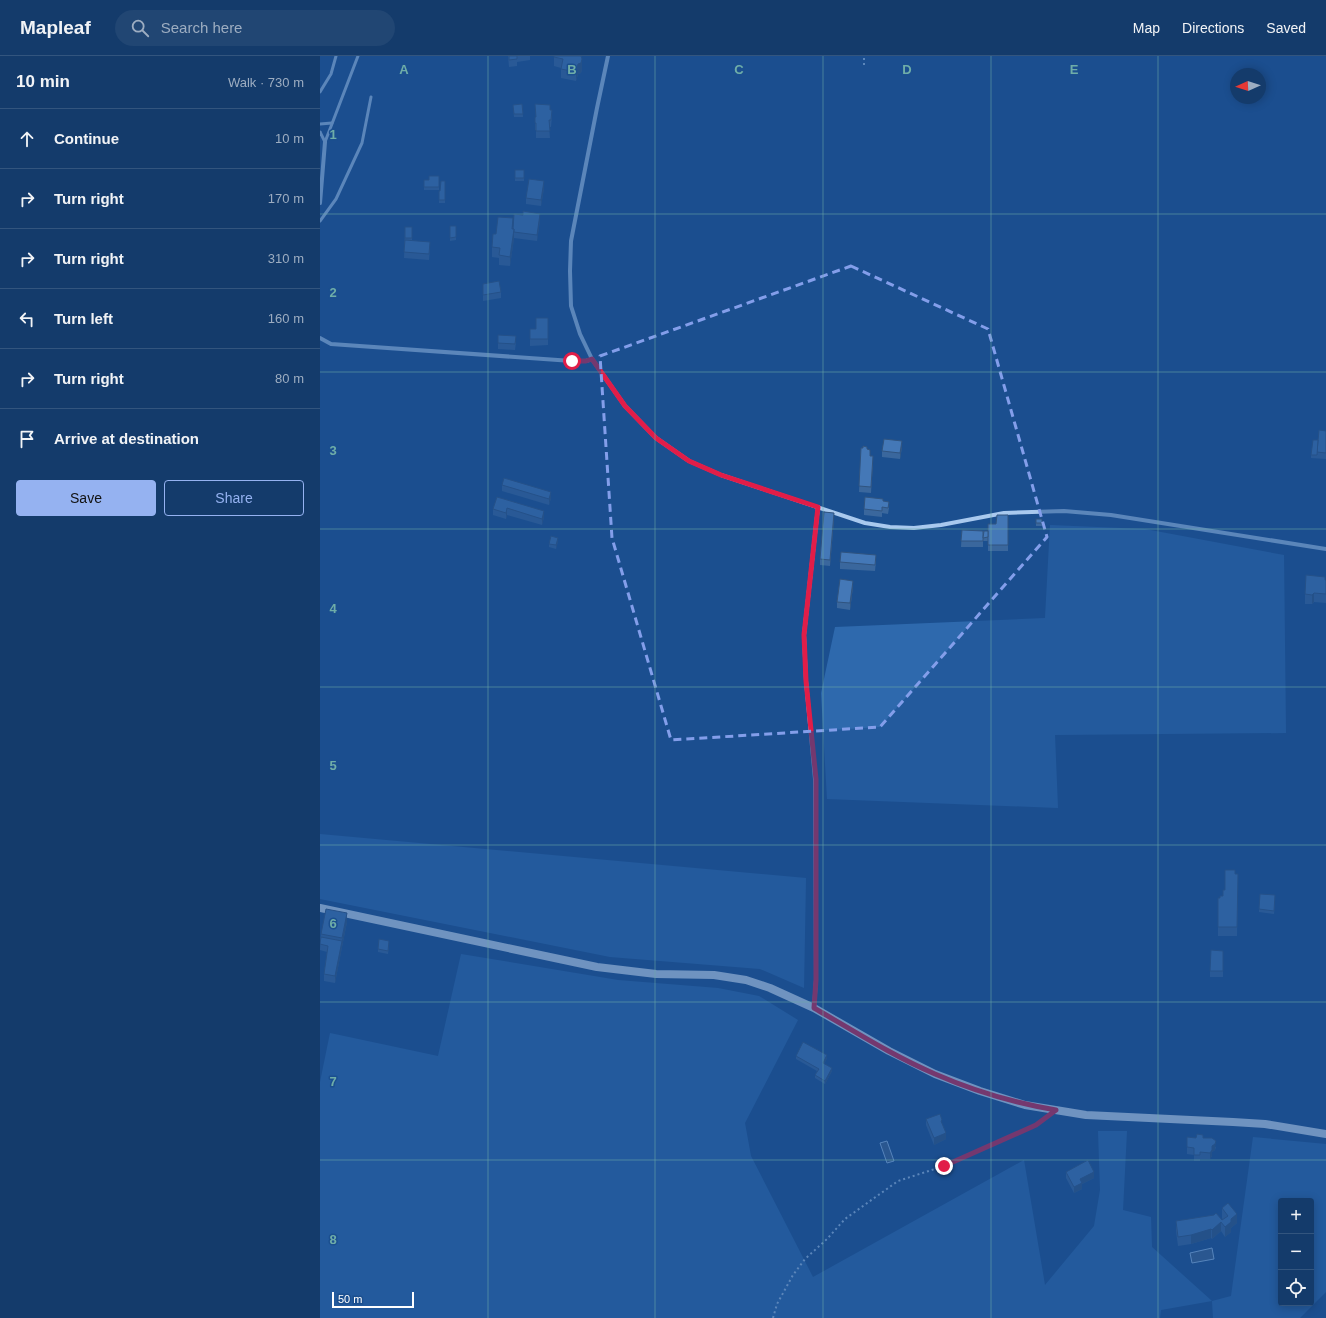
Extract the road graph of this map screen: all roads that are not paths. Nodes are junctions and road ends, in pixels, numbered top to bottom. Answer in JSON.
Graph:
{"nodes":[{"id":1,"x":336,"y":56,"type":"edge"},
{"id":2,"x":358,"y":56,"type":"edge"},
{"id":3,"x":608,"y":56,"type":"edge"},
{"id":4,"x":320,"y":92,"type":"edge"},
{"id":5,"x":371,"y":97,"type":"dead end"},
{"id":6,"x":332,"y":123,"type":"junction"},
{"id":7,"x":320,"y":124,"type":"edge"},
{"id":8,"x":320,"y":132,"type":"edge"},
{"id":9,"x":325,"y":142,"type":"junction"},
{"id":10,"x":320,"y":203,"type":"edge"},
{"id":11,"x":320,"y":221,"type":"edge"},
{"id":12,"x":320,"y":338,"type":"edge"},
{"id":13,"x":592,"y":359,"type":"junction"},
{"id":14,"x":818,"y":507,"type":"junction"},
{"id":15,"x":1326,"y":549,"type":"edge"},
{"id":16,"x":320,"y":908,"type":"edge"},
{"id":17,"x":814,"y":1008,"type":"junction"},
{"id":18,"x":1326,"y":1134,"type":"edge"}],
"edges":[{"from":1,"to":4,"type":"lane"},
{"from":2,"to":6,"type":"lane"},
{"from":3,"to":13,"type":"street"},
{"from":5,"to":11,"type":"lane"},
{"from":6,"to":7,"type":"lane"},
{"from":6,"to":9,"type":"lane"},
{"from":8,"to":9,"type":"lane"},
{"from":9,"to":10,"type":"street"},
{"from":12,"to":13,"type":"street"},
{"from":13,"to":14,"type":"street"},
{"from":14,"to":15,"type":"street"},
{"from":14,"to":17,"type":"street"},
{"from":16,"to":17,"type":"street"},
{"from":17,"to":18,"type":"street"}]}
